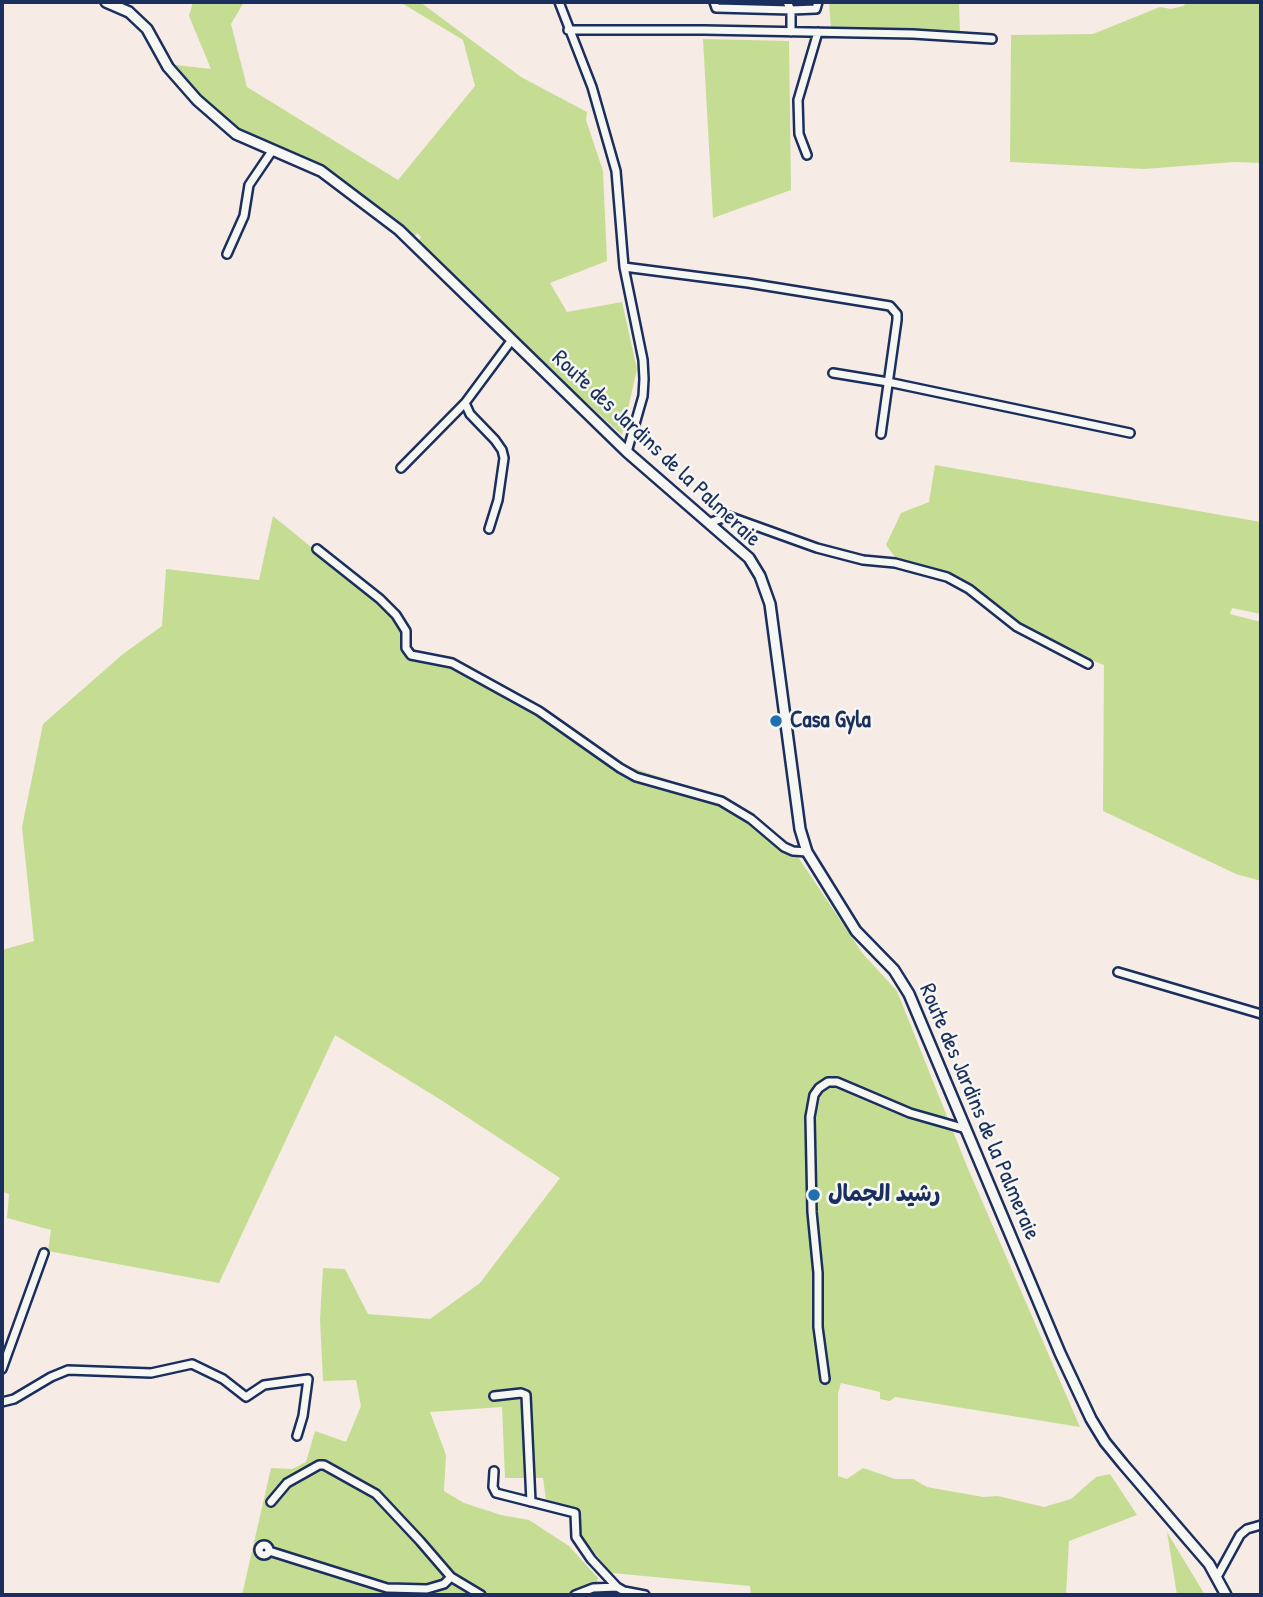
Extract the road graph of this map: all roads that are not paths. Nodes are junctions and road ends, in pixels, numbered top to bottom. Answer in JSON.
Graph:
{"nodes":[{"id":1,"x":106,"y":2,"type":"edge"},
{"id":2,"x":559,"y":2,"type":"edge"},
{"id":3,"x":714,"y":2,"type":"edge"},
{"id":4,"x":818,"y":2,"type":"edge"},
{"id":5,"x":791,"y":4,"type":"edge"},
{"id":6,"x":765,"y":5,"type":"edge"},
{"id":7,"x":568,"y":30,"type":"junction"},
{"id":8,"x":791,"y":32,"type":"junction"},
{"id":9,"x":818,"y":32,"type":"junction"},
{"id":10,"x":992,"y":39,"type":"dead end"},
{"id":11,"x":272,"y":151,"type":"junction"},
{"id":12,"x":807,"y":155,"type":"dead end"},
{"id":13,"x":227,"y":254,"type":"dead end"},
{"id":14,"x":624,"y":267,"type":"junction"},
{"id":15,"x":511,"y":341,"type":"junction"},
{"id":16,"x":833,"y":373,"type":"dead end"},
{"id":17,"x":888,"y":382,"type":"junction"},
{"id":18,"x":465,"y":403,"type":"junction"},
{"id":19,"x":1130,"y":433,"type":"dead end"},
{"id":20,"x":880,"y":434,"type":"dead end"},
{"id":21,"x":626,"y":452,"type":"junction"},
{"id":22,"x":401,"y":468,"type":"dead end"},
{"id":23,"x":709,"y":523,"type":"junction"},
{"id":24,"x":489,"y":529,"type":"dead end"},
{"id":25,"x":317,"y":549,"type":"dead end"},
{"id":26,"x":1088,"y":664,"type":"dead end"},
{"id":27,"x":807,"y":852,"type":"junction"},
{"id":28,"x":1118,"y":972,"type":"dead end"},
{"id":29,"x":1261,"y":1014,"type":"edge"},
{"id":30,"x":966,"y":1129,"type":"junction"},
{"id":31,"x":44,"y":1253,"type":"dead end"},
{"id":32,"x":2,"y":1369,"type":"edge"},
{"id":33,"x":825,"y":1379,"type":"dead end"},
{"id":34,"x":494,"y":1396,"type":"dead end"},
{"id":35,"x":2,"y":1402,"type":"edge"},
{"id":36,"x":297,"y":1436,"type":"dead end"},
{"id":37,"x":494,"y":1471,"type":"dead end"},
{"id":38,"x":271,"y":1502,"type":"dead end"},
{"id":39,"x":531,"y":1502,"type":"junction"},
{"id":40,"x":1261,"y":1525,"type":"edge"},
{"id":41,"x":269,"y":1551,"type":"dead end"},
{"id":42,"x":451,"y":1577,"type":"junction"},
{"id":43,"x":1217,"y":1577,"type":"junction"},
{"id":44,"x":617,"y":1587,"type":"junction"},
{"id":45,"x":481,"y":1595,"type":"edge"},
{"id":46,"x":575,"y":1595,"type":"edge"},
{"id":47,"x":645,"y":1595,"type":"edge"},
{"id":48,"x":1226,"y":1595,"type":"edge"}],
"edges":[{"from":1,"to":11,"type":"street","name":"Route des Jardins de la Palmeraie"},
{"from":2,"to":7,"type":"street"},
{"from":3,"to":6,"type":"street"},
{"from":4,"to":5,"type":"street"},
{"from":5,"to":6,"type":"street"},
{"from":5,"to":8,"type":"street"},
{"from":7,"to":8,"type":"street"},
{"from":7,"to":14,"type":"street"},
{"from":8,"to":9,"type":"street"},
{"from":9,"to":10,"type":"street"},
{"from":9,"to":12,"type":"street"},
{"from":11,"to":13,"type":"street"},
{"from":11,"to":15,"type":"street","name":"Route des Jardins de la Palmeraie"},
{"from":14,"to":17,"type":"street"},
{"from":14,"to":21,"type":"street"},
{"from":15,"to":18,"type":"street"},
{"from":15,"to":21,"type":"street","name":"Route des Jardins de la Palmeraie"},
{"from":16,"to":17,"type":"street"},
{"from":17,"to":19,"type":"street"},
{"from":17,"to":20,"type":"street"},
{"from":18,"to":22,"type":"street"},
{"from":18,"to":24,"type":"street"},
{"from":21,"to":23,"type":"street","name":"Route des Jardins de la Palmeraie"},
{"from":23,"to":26,"type":"street"},
{"from":23,"to":27,"type":"street","name":"Route des Jardins de la Palmeraie"},
{"from":25,"to":27,"type":"street"},
{"from":27,"to":30,"type":"street","name":"Route des Jardins de la Palmeraie"},
{"from":28,"to":29,"type":"street"},
{"from":30,"to":33,"type":"street"},
{"from":30,"to":43,"type":"street","name":"Route des Jardins de la Palmeraie"},
{"from":31,"to":32,"type":"street"},
{"from":34,"to":39,"type":"street"},
{"from":35,"to":36,"type":"street"},
{"from":37,"to":39,"type":"street"},
{"from":38,"to":42,"type":"street"},
{"from":39,"to":44,"type":"street"},
{"from":40,"to":43,"type":"street"},
{"from":41,"to":42,"type":"street"},
{"from":42,"to":45,"type":"street"},
{"from":43,"to":48,"type":"street","name":"Route des Jardins de la Palmeraie"},
{"from":44,"to":46,"type":"street"},
{"from":44,"to":47,"type":"street"}]}
